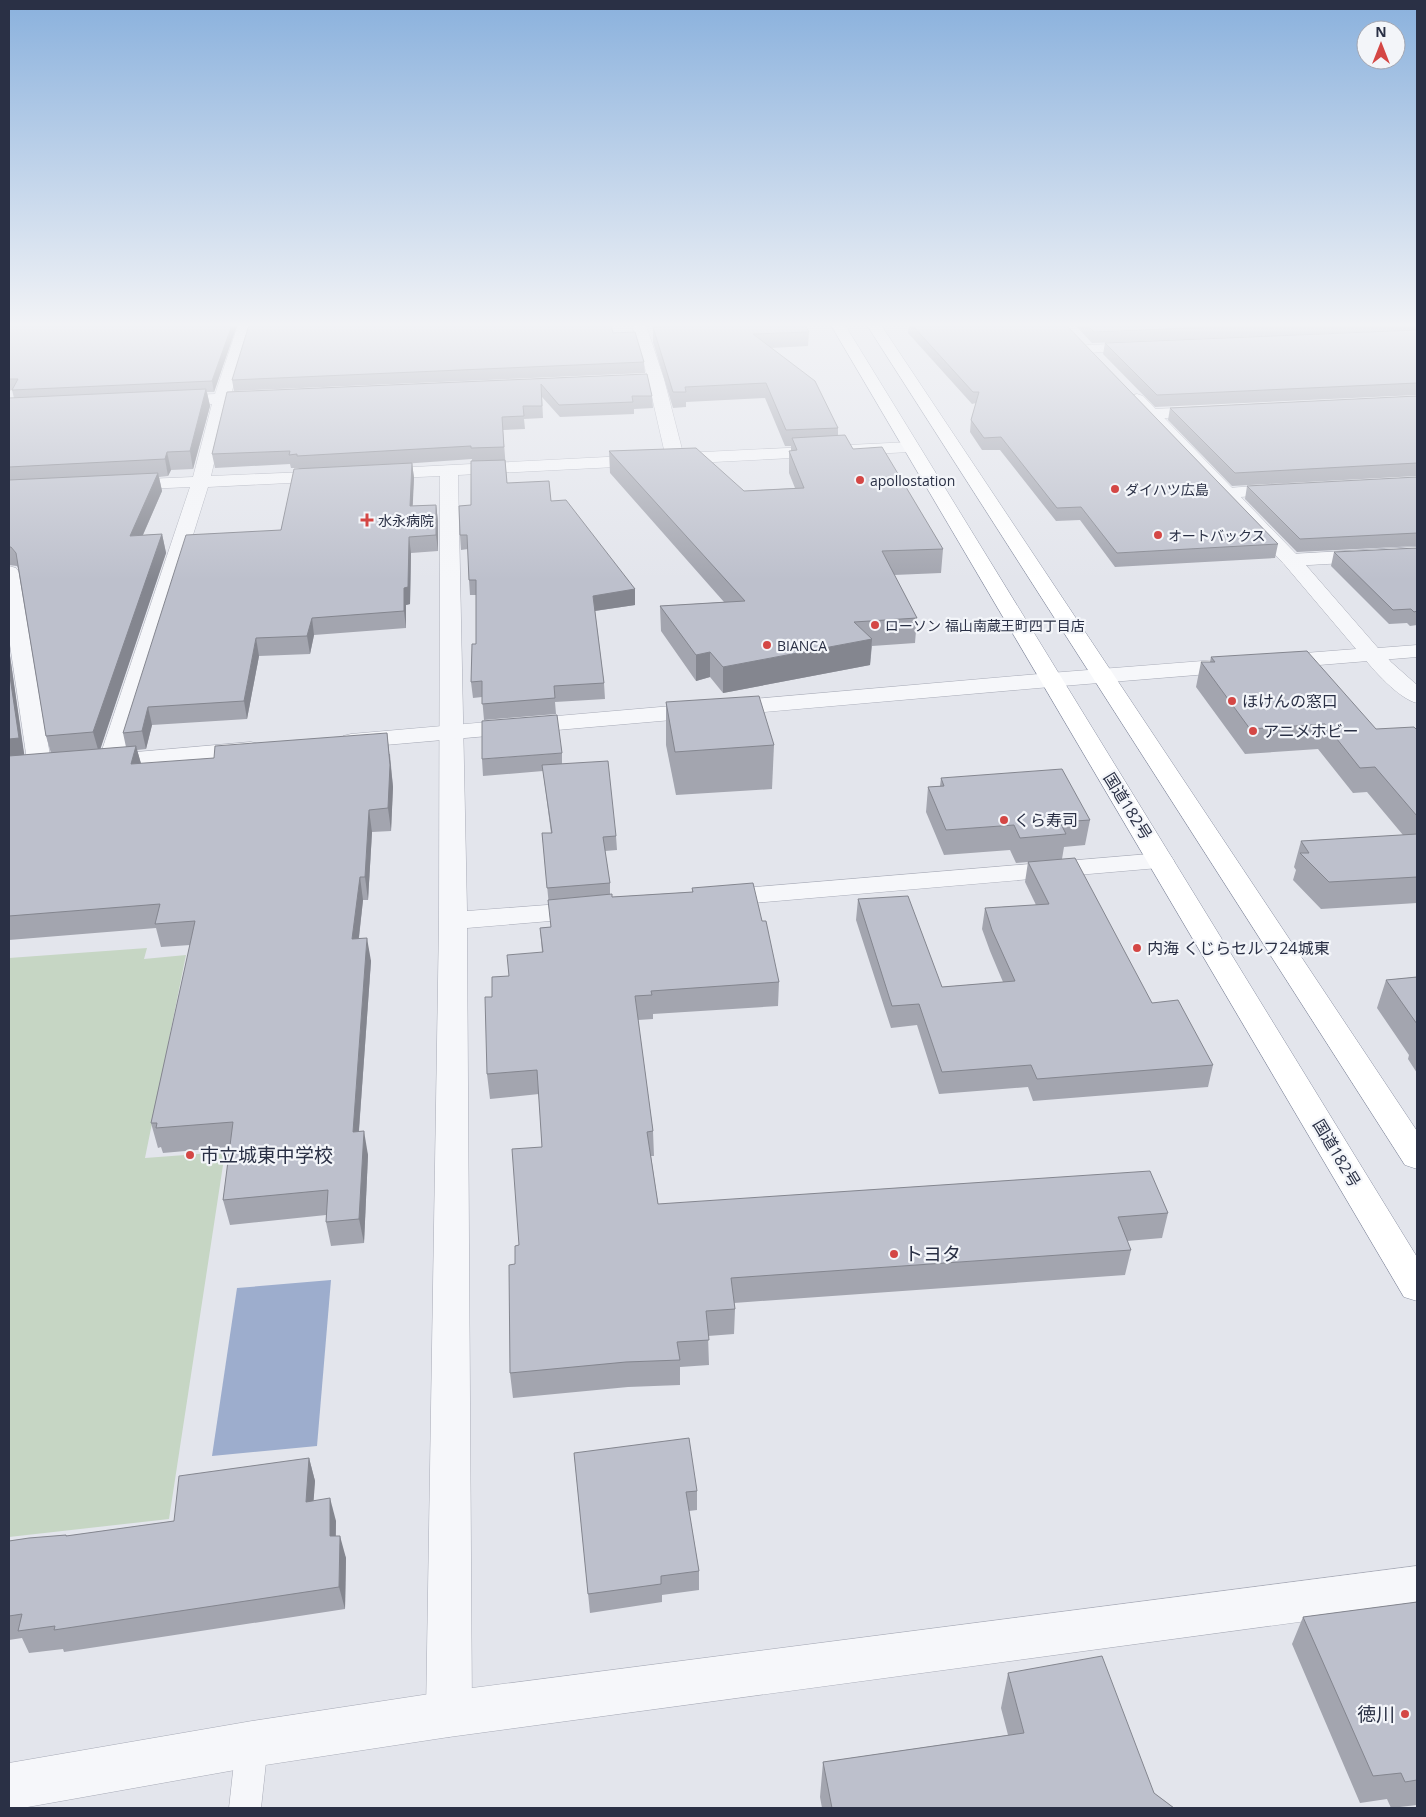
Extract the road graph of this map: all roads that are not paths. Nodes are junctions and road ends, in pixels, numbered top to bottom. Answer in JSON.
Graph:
{"nodes":[{"id":1,"x":218,"y":410,"type":"edge"},
{"id":2,"x":663,"y":410,"type":"edge"},
{"id":3,"x":888,"y":410,"type":"edge"},
{"id":4,"x":931,"y":410,"type":"edge"},
{"id":5,"x":1148,"y":410,"type":"edge"},
{"id":6,"x":1221,"y":411,"type":"edge"},
{"id":7,"x":1152,"y":414,"type":"junction"},
{"id":8,"x":910,"y":447,"type":"junction"},
{"id":9,"x":674,"y":458,"type":"junction"},
{"id":10,"x":448,"y":470,"type":"junction"},
{"id":11,"x":201,"y":481,"type":"junction"},
{"id":12,"x":105,"y":486,"type":"edge"},
{"id":13,"x":1298,"y":488,"type":"edge"},
{"id":14,"x":1228,"y":493,"type":"junction"},
{"id":15,"x":1417,"y":553,"type":"edge"},
{"id":16,"x":1292,"y":560,"type":"junction"},
{"id":17,"x":9,"y":572,"type":"edge"},
{"id":18,"x":1417,"y":651,"type":"edge"},
{"id":19,"x":1372,"y":654,"type":"junction"},
{"id":20,"x":1102,"y":676,"type":"junction"},
{"id":21,"x":1050,"y":680,"type":"junction"},
{"id":22,"x":1417,"y":696,"type":"edge"},
{"id":23,"x":452,"y":732,"type":"junction"},
{"id":24,"x":325,"y":743,"type":"edge"},
{"id":25,"x":276,"y":747,"type":"edge"},
{"id":26,"x":110,"y":762,"type":"junction"},
{"id":27,"x":84,"y":764,"type":"edge"},
{"id":28,"x":16,"y":769,"type":"edge"},
{"id":29,"x":1162,"y":861,"type":"junction"},
{"id":30,"x":699,"y":900,"type":"edge"},
{"id":31,"x":611,"y":908,"type":"edge"},
{"id":32,"x":453,"y":921,"type":"junction"},
{"id":33,"x":1417,"y":1157,"type":"edge"},
{"id":34,"x":1417,"y":1287,"type":"edge"},
{"id":35,"x":1417,"y":1586,"type":"edge"},
{"id":36,"x":449,"y":1714,"type":"junction"},
{"id":37,"x":252,"y":1744,"type":"junction"},
{"id":38,"x":9,"y":1787,"type":"edge"},
{"id":39,"x":245,"y":1808,"type":"edge"}],
"edges":[{"from":1,"to":11,"type":"street"},
{"from":2,"to":9,"type":"street"},
{"from":3,"to":8,"type":"highway","name":"国道182号"},
{"from":4,"to":20,"type":"highway"},
{"from":5,"to":7,"type":"street"},
{"from":6,"to":7,"type":"street"},
{"from":7,"to":14,"type":"street"},
{"from":8,"to":9,"type":"street"},
{"from":8,"to":21,"type":"highway","name":"国道182号"},
{"from":9,"to":10,"type":"street"},
{"from":10,"to":11,"type":"street"},
{"from":10,"to":23,"type":"street"},
{"from":11,"to":12,"type":"street"},
{"from":11,"to":26,"type":"street"},
{"from":13,"to":14,"type":"street"},
{"from":14,"to":16,"type":"street"},
{"from":15,"to":16,"type":"street"},
{"from":16,"to":19,"type":"street"},
{"from":17,"to":28,"type":"street"},
{"from":18,"to":19,"type":"street"},
{"from":19,"to":20,"type":"street"},
{"from":19,"to":22,"type":"street"},
{"from":20,"to":21,"type":"street"},
{"from":20,"to":33,"type":"highway"},
{"from":21,"to":23,"type":"street"},
{"from":21,"to":29,"type":"highway","name":"国道182号"},
{"from":23,"to":24,"type":"street"},
{"from":23,"to":32,"type":"street"},
{"from":25,"to":26,"type":"street"},
{"from":26,"to":27,"type":"street"},
{"from":29,"to":30,"type":"street"},
{"from":29,"to":34,"type":"highway","name":"国道182号"},
{"from":31,"to":32,"type":"street"},
{"from":32,"to":36,"type":"street"},
{"from":35,"to":36,"type":"street"},
{"from":36,"to":37,"type":"street"},
{"from":37,"to":38,"type":"street"},
{"from":37,"to":39,"type":"lane"}]}
